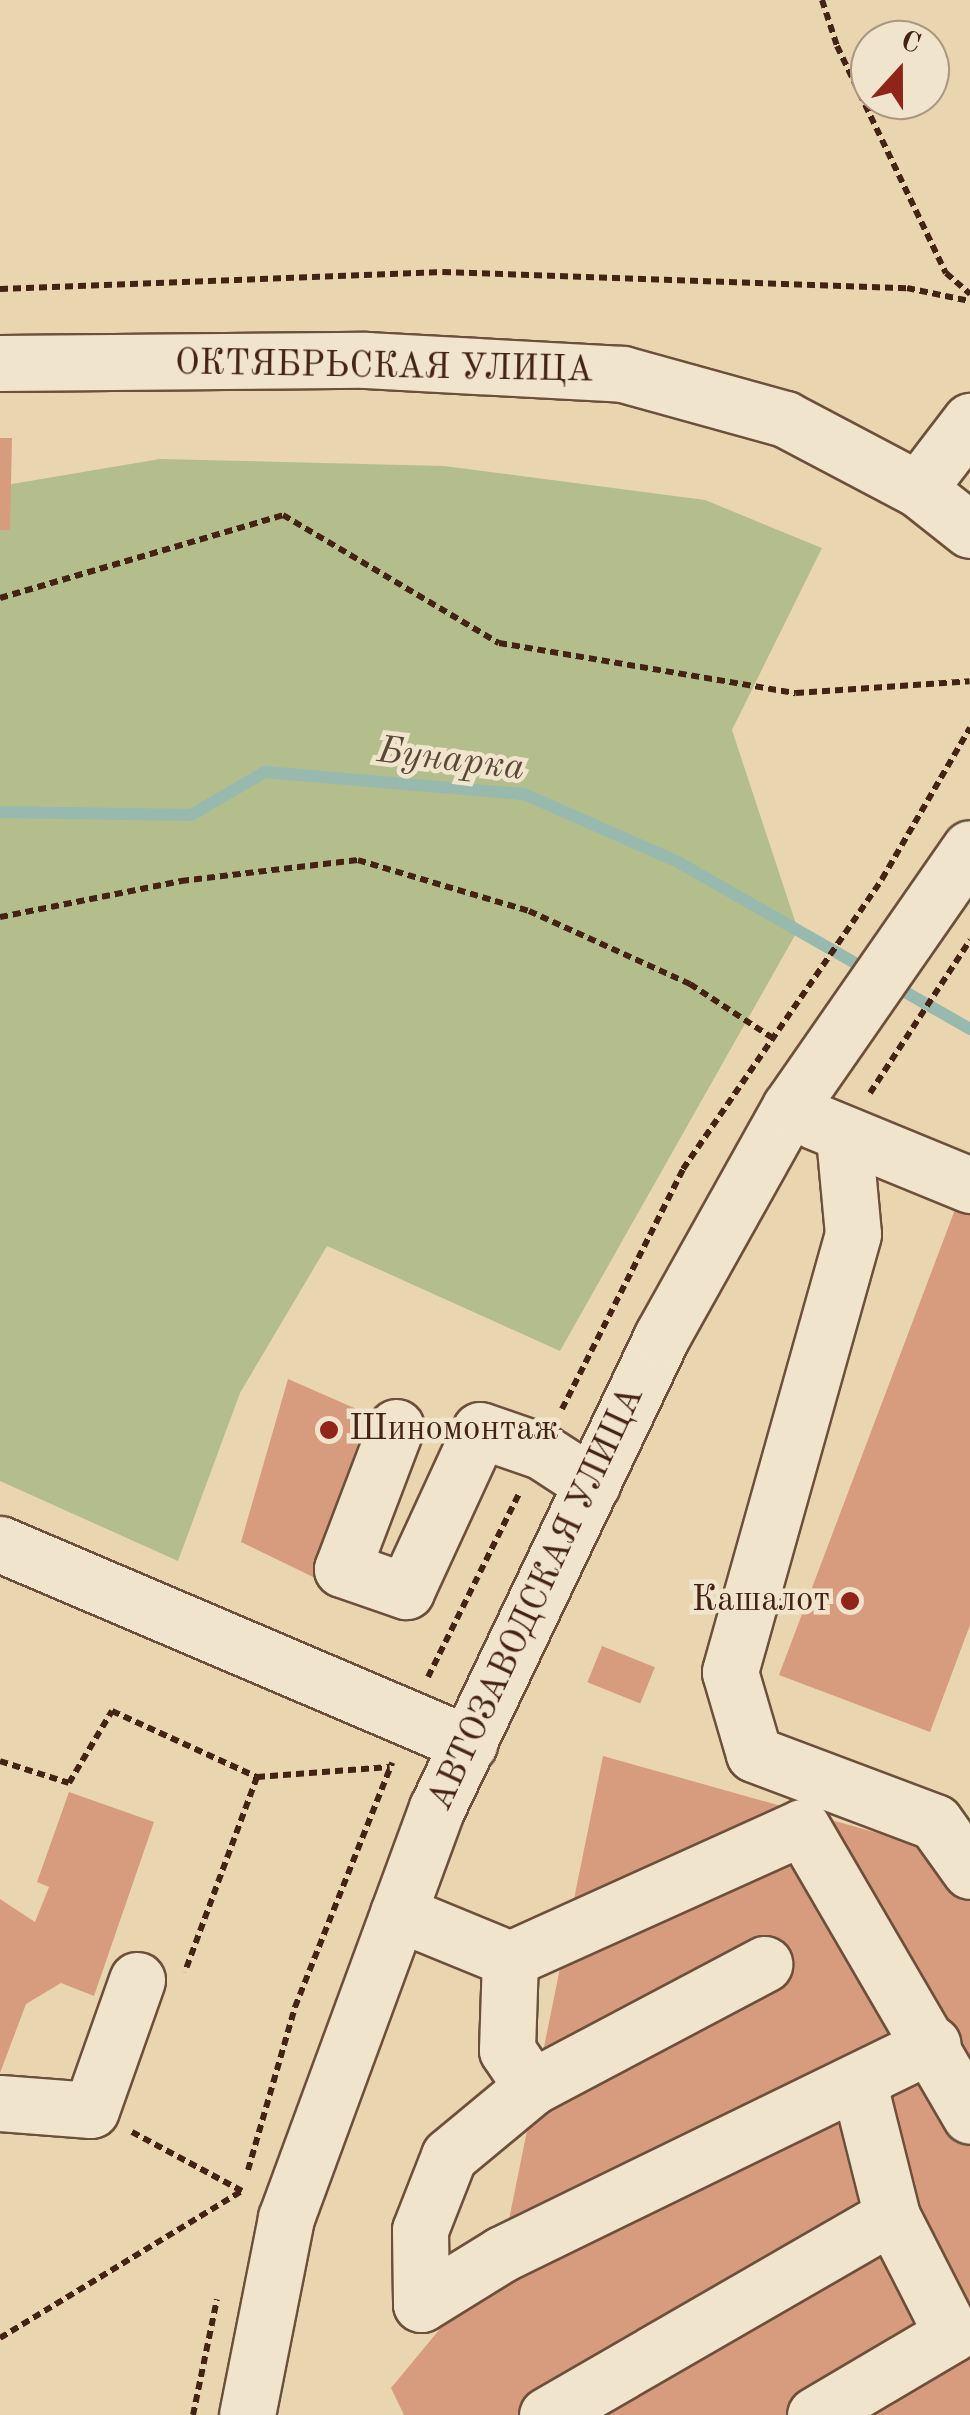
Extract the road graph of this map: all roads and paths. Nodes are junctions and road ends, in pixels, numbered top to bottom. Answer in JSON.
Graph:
{"nodes":[{"id":1,"x":822,"y":0,"type":"edge"},
{"id":2,"x":0,"y":289,"type":"edge"},
{"id":3,"x":970,"y":298,"type":"edge"},
{"id":4,"x":0,"y":363,"type":"edge"},
{"id":5,"x":970,"y":421,"type":"edge"},
{"id":6,"x":918,"y":489,"type":"junction"},
{"id":7,"x":970,"y":530,"type":"edge"},
{"id":8,"x":0,"y":598,"type":"edge"},
{"id":9,"x":970,"y":681,"type":"edge"},
{"id":10,"x":970,"y":728,"type":"edge"},
{"id":11,"x":970,"y":848,"type":"edge"},
{"id":12,"x":902,"y":896,"type":"junction"},
{"id":13,"x":0,"y":917,"type":"edge"},
{"id":14,"x":970,"y":940,"type":"edge"},
{"id":15,"x":819,"y":1016,"type":"junction"},
{"id":16,"x":771,"y":1037,"type":"dead end"},
{"id":17,"x":890,"y":1060,"type":"dead end"},
{"id":18,"x":790,"y":1107,"type":"junction"},
{"id":19,"x":844,"y":1137,"type":"junction"},
{"id":20,"x":970,"y":1186,"type":"edge"},
{"id":21,"x":396,"y":1427,"type":"dead end"},
{"id":22,"x":592,"y":1484,"type":"junction"},
{"id":23,"x":0,"y":1544,"type":"edge"},
{"id":24,"x":469,"y":1744,"type":"junction"},
{"id":25,"x":0,"y":1760,"type":"edge"},
{"id":26,"x":390,"y":1767,"type":"dead end"},
{"id":27,"x":257,"y":1777,"type":"junction"},
{"id":28,"x":970,"y":1871,"type":"edge"},
{"id":29,"x":398,"y":1913,"type":"junction"},
{"id":30,"x":510,"y":1959,"type":"junction"},
{"id":31,"x":764,"y":1964,"type":"dead end"},
{"id":32,"x":136,"y":1980,"type":"joint"},
{"id":33,"x":932,"y":2044,"type":"junction"},
{"id":34,"x":859,"y":2085,"type":"junction"},
{"id":35,"x":532,"y":2087,"type":"junction"},
{"id":36,"x":0,"y":2102,"type":"edge"},
{"id":37,"x":91,"y":2110,"type":"junction"},
{"id":38,"x":970,"y":2116,"type":"edge"},
{"id":39,"x":892,"y":2216,"type":"junction"},
{"id":40,"x":0,"y":2338,"type":"edge"},
{"id":41,"x":248,"y":2415,"type":"edge"},
{"id":42,"x":547,"y":2415,"type":"edge"},
{"id":43,"x":815,"y":2415,"type":"edge"}],
"edges":[{"from":1,"to":3,"type":"path"},
{"from":2,"to":3,"type":"path"},
{"from":4,"to":6,"type":"street","name":"ОКТЯБРЬСКАЯ УЛИЦА"},
{"from":5,"to":6,"type":"street"},
{"from":6,"to":7,"type":"street","name":"ОКТЯБРЬСКАЯ УЛИЦА"},
{"from":8,"to":9,"type":"path"},
{"from":10,"to":12,"type":"path"},
{"from":11,"to":12,"type":"street","name":"АВТОЗАВОДСКАЯ УЛИЦА"},
{"from":12,"to":15,"type":"street","name":"АВТОЗАВОДСКАЯ УЛИЦА"},
{"from":12,"to":15,"type":"path"},
{"from":13,"to":16,"type":"path"},
{"from":14,"to":17,"type":"path"},
{"from":15,"to":18,"type":"street","name":"АВТОЗАВОДСКАЯ УЛИЦА"},
{"from":18,"to":19,"type":"street"},
{"from":18,"to":22,"type":"street","name":"АВТОЗАВОДСКАЯ УЛИЦА"},
{"from":19,"to":20,"type":"street"},
{"from":19,"to":28,"type":"street"},
{"from":21,"to":22,"type":"street"},
{"from":22,"to":24,"type":"street","name":"АВТОЗАВОДСКАЯ УЛИЦА"},
{"from":23,"to":24,"type":"street"},
{"from":24,"to":29,"type":"street","name":"АВТОЗАВОДСКАЯ УЛИЦА"},
{"from":25,"to":27,"type":"path"},
{"from":26,"to":27,"type":"path"},
{"from":27,"to":32,"type":"path"},
{"from":29,"to":30,"type":"street"},
{"from":29,"to":41,"type":"street","name":"АВТОЗАВОДСКАЯ УЛИЦА"},
{"from":30,"to":33,"type":"street"},
{"from":30,"to":35,"type":"street"},
{"from":31,"to":35,"type":"street"},
{"from":32,"to":37,"type":"street"},
{"from":33,"to":34,"type":"street"},
{"from":33,"to":38,"type":"street"},
{"from":34,"to":35,"type":"street"},
{"from":34,"to":39,"type":"street"},
{"from":36,"to":37,"type":"street"},
{"from":37,"to":40,"type":"path"},
{"from":39,"to":42,"type":"street"},
{"from":39,"to":43,"type":"street"}]}
